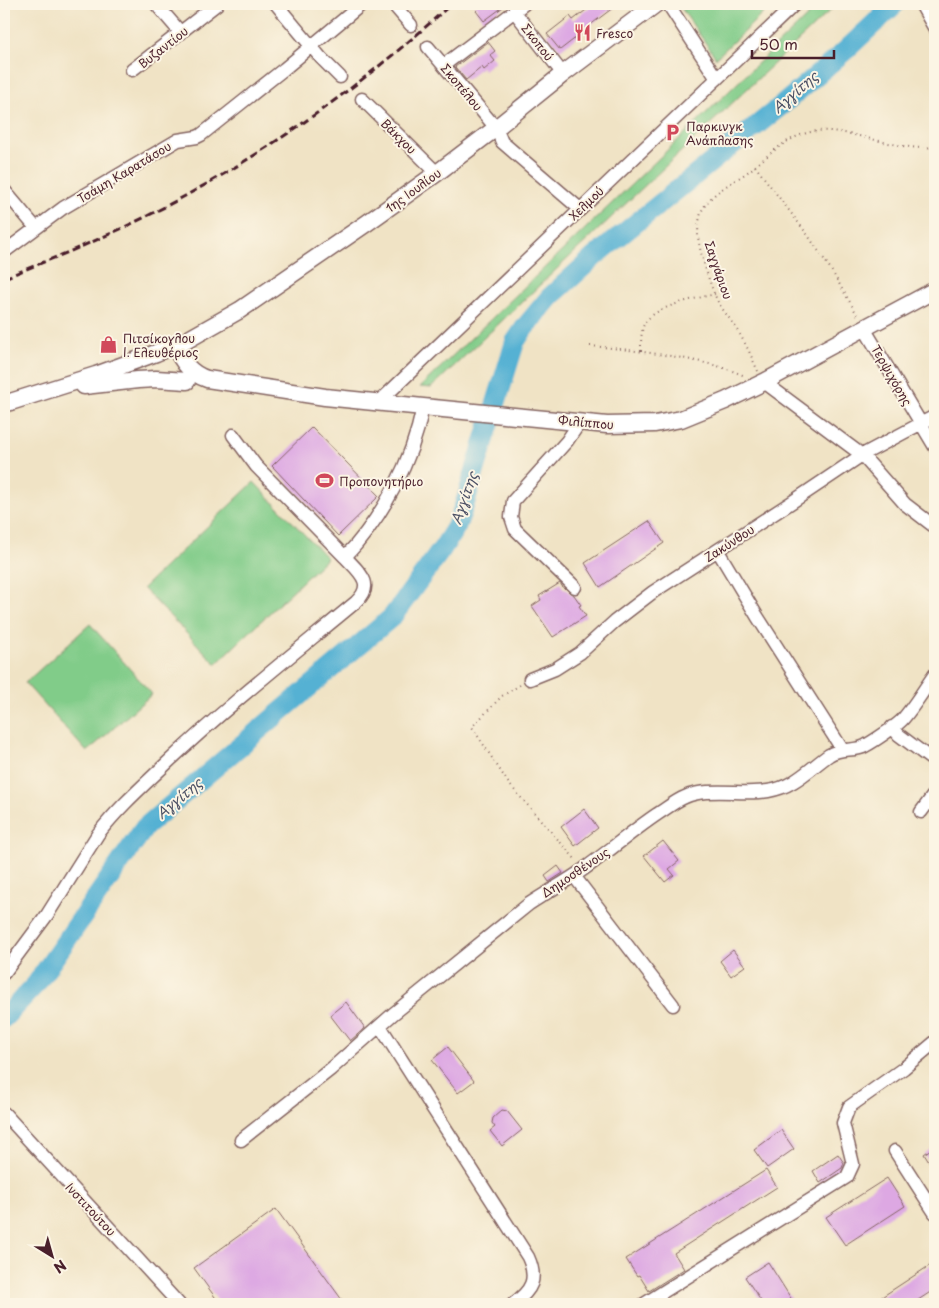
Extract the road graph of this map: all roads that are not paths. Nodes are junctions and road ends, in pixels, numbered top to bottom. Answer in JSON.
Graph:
{"nodes":[{"id":1,"x":156,"y":4,"type":"edge"},
{"id":2,"x":217,"y":4,"type":"edge"},
{"id":3,"x":276,"y":4,"type":"edge"},
{"id":4,"x":362,"y":4,"type":"edge"},
{"id":5,"x":393,"y":4,"type":"edge"},
{"id":6,"x":656,"y":4,"type":"edge"},
{"id":7,"x":669,"y":4,"type":"edge"},
{"id":8,"x":795,"y":4,"type":"edge"},
{"id":9,"x":921,"y":4,"type":"edge"},
{"id":10,"x":519,"y":8,"type":"edge"},
{"id":11,"x":411,"y":25,"type":"dead end"},
{"id":12,"x":935,"y":29,"type":"edge"},
{"id":13,"x":181,"y":33,"type":"junction"},
{"id":14,"x":312,"y":46,"type":"junction"},
{"id":15,"x":428,"y":47,"type":"dead end"},
{"id":16,"x":444,"y":65,"type":"junction"},
{"id":17,"x":132,"y":70,"type":"dead end"},
{"id":18,"x":563,"y":74,"type":"junction"},
{"id":19,"x":340,"y":77,"type":"dead end"},
{"id":20,"x":717,"y":79,"type":"junction"},
{"id":21,"x":362,"y":99,"type":"dead end"},
{"id":22,"x":496,"y":128,"type":"junction"},
{"id":23,"x":437,"y":173,"type":"junction"},
{"id":24,"x":4,"y":190,"type":"edge"},
{"id":25,"x":580,"y":209,"type":"junction"},
{"id":26,"x":36,"y":228,"type":"junction"},
{"id":27,"x":4,"y":252,"type":"edge"},
{"id":28,"x":935,"y":290,"type":"edge"},
{"id":29,"x":864,"y":328,"type":"junction"},
{"id":30,"x":174,"y":346,"type":"junction"},
{"id":31,"x":156,"y":353,"type":"junction"},
{"id":32,"x":207,"y":379,"type":"junction"},
{"id":33,"x":187,"y":381,"type":"junction"},
{"id":34,"x":764,"y":382,"type":"junction"},
{"id":35,"x":52,"y":389,"type":"junction"},
{"id":36,"x":378,"y":403,"type":"junction"},
{"id":37,"x":4,"y":404,"type":"edge"},
{"id":38,"x":422,"y":408,"type":"junction"},
{"id":39,"x":935,"y":416,"type":"edge"},
{"id":40,"x":580,"y":422,"type":"junction"},
{"id":41,"x":920,"y":423,"type":"junction"},
{"id":42,"x":233,"y":435,"type":"dead end"},
{"id":43,"x":935,"y":447,"type":"edge"},
{"id":44,"x":862,"y":454,"type":"junction"},
{"id":45,"x":935,"y":527,"type":"edge"},
{"id":46,"x":718,"y":551,"type":"junction"},
{"id":47,"x":345,"y":557,"type":"junction"},
{"id":48,"x":574,"y":587,"type":"dead end"},
{"id":49,"x":935,"y":674,"type":"edge"},
{"id":50,"x":530,"y":679,"type":"road end"},
{"id":51,"x":892,"y":727,"type":"junction"},
{"id":52,"x":842,"y":750,"type":"junction"},
{"id":53,"x":935,"y":762,"type":"edge"},
{"id":54,"x":935,"y":794,"type":"edge"},
{"id":55,"x":921,"y":812,"type":"dead end"},
{"id":56,"x":579,"y":872,"type":"junction"},
{"id":57,"x":4,"y":973,"type":"edge"},
{"id":58,"x":673,"y":1004,"type":"dead end"},
{"id":59,"x":380,"y":1026,"type":"junction"},
{"id":60,"x":935,"y":1042,"type":"edge"},
{"id":61,"x":4,"y":1113,"type":"edge"},
{"id":62,"x":241,"y":1140,"type":"dead end"},
{"id":63,"x":895,"y":1151,"type":"dead end"},
{"id":64,"x":935,"y":1213,"type":"edge"},
{"id":65,"x":179,"y":1304,"type":"edge"},
{"id":66,"x":513,"y":1304,"type":"edge"},
{"id":67,"x":644,"y":1304,"type":"edge"}],
"edges":[{"from":1,"to":13,"type":"street"},
{"from":2,"to":13,"type":"street","name":"Βυζαντίου"},
{"from":3,"to":14,"type":"street"},
{"from":4,"to":14,"type":"street","name":"Τσάμη Καρατάσου"},
{"from":5,"to":11,"type":"street"},
{"from":6,"to":18,"type":"main road","name":"1ης Ιουλίου"},
{"from":7,"to":20,"type":"street"},
{"from":8,"to":20,"type":"street","name":"Χελμού"},
{"from":9,"to":12,"type":"street"},
{"from":10,"to":16,"type":"street"},
{"from":10,"to":18,"type":"street","name":"Σκοπού"},
{"from":13,"to":17,"type":"street","name":"Βυζαντίου"},
{"from":14,"to":19,"type":"street"},
{"from":14,"to":26,"type":"street","name":"Τσάμη Καρατάσου"},
{"from":15,"to":16,"type":"street","name":"Σκοπέλου"},
{"from":16,"to":22,"type":"street","name":"Σκοπέλου"},
{"from":18,"to":22,"type":"main road","name":"1ης Ιουλίου"},
{"from":20,"to":25,"type":"street","name":"Χελμού"},
{"from":21,"to":23,"type":"street","name":"Βάκχου"},
{"from":22,"to":23,"type":"main road","name":"1ης Ιουλίου"},
{"from":22,"to":25,"type":"street","name":"Σκοπέλου"},
{"from":23,"to":30,"type":"main road","name":"1ης Ιουλίου"},
{"from":24,"to":26,"type":"street"},
{"from":25,"to":36,"type":"street","name":"Χελμού"},
{"from":26,"to":27,"type":"street","name":"Τσάμη Καρατάσου"},
{"from":28,"to":29,"type":"main road","name":"Φιλίππου"},
{"from":29,"to":34,"type":"main road","name":"Φιλίππου"},
{"from":29,"to":41,"type":"street","name":"Τερψιχόρης"},
{"from":30,"to":31,"type":"main road","name":"1ης Ιουλίου"},
{"from":30,"to":32,"type":"main road","name":"Φιλίππου"},
{"from":31,"to":33,"type":"main road"},
{"from":31,"to":35,"type":"main road","name":"1ης Ιουλίου"},
{"from":32,"to":33,"type":"main road","name":"Φιλίππου"},
{"from":32,"to":36,"type":"main road","name":"Φιλίππου"},
{"from":33,"to":35,"type":"main road","name":"Φιλίππου"},
{"from":34,"to":40,"type":"main road","name":"Φιλίππου"},
{"from":34,"to":44,"type":"street"},
{"from":35,"to":37,"type":"main road"},
{"from":36,"to":38,"type":"main road","name":"Φιλίππου"},
{"from":38,"to":40,"type":"main road","name":"Φιλίππου"},
{"from":38,"to":47,"type":"street"},
{"from":39,"to":41,"type":"street","name":"Ζακύνθου"},
{"from":40,"to":48,"type":"street"},
{"from":41,"to":43,"type":"street","name":"Τερψιχόρης"},
{"from":41,"to":44,"type":"street","name":"Ζακύνθου"},
{"from":42,"to":47,"type":"street"},
{"from":44,"to":45,"type":"street"},
{"from":44,"to":46,"type":"street","name":"Ζακύνθου"},
{"from":46,"to":50,"type":"street","name":"Ζακύνθου"},
{"from":46,"to":52,"type":"street"},
{"from":47,"to":57,"type":"street"},
{"from":49,"to":51,"type":"street","name":"Δημοσθένους"},
{"from":51,"to":52,"type":"street","name":"Δημοσθένους"},
{"from":51,"to":53,"type":"street"},
{"from":52,"to":56,"type":"street","name":"Δημοσθένους"},
{"from":54,"to":55,"type":"street"},
{"from":56,"to":58,"type":"street"},
{"from":56,"to":59,"type":"street","name":"Δημοσθένους"},
{"from":59,"to":62,"type":"street","name":"Δημοσθένους"},
{"from":59,"to":66,"type":"street"},
{"from":60,"to":67,"type":"street"},
{"from":61,"to":65,"type":"street","name":"Ινστιτούτου"},
{"from":63,"to":64,"type":"street"}]}
